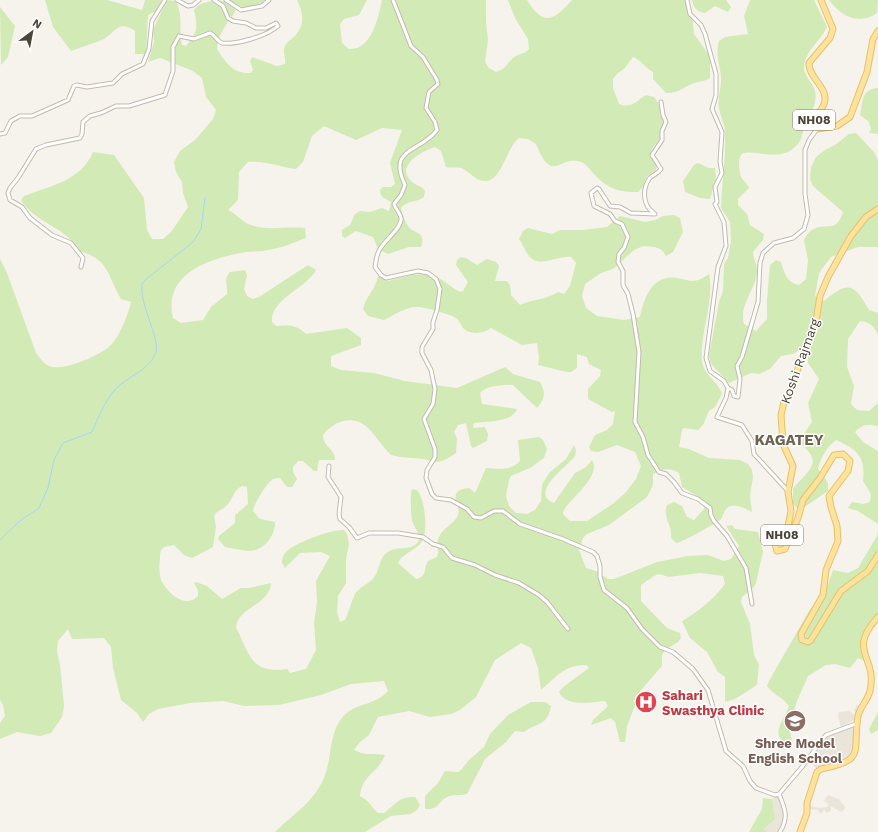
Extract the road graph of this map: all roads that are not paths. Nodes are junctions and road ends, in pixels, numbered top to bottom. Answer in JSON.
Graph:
{"nodes":[{"id":1,"x":165,"y":0,"type":"edge"},
{"id":2,"x":177,"y":0,"type":"edge"},
{"id":3,"x":199,"y":0,"type":"edge"},
{"id":4,"x":214,"y":0,"type":"edge"},
{"id":5,"x":226,"y":0,"type":"edge"},
{"id":6,"x":270,"y":0,"type":"edge"},
{"id":7,"x":393,"y":0,"type":"edge"},
{"id":8,"x":687,"y":0,"type":"edge"},
{"id":9,"x":821,"y":0,"type":"edge"},
{"id":10,"x":878,"y":31,"type":"edge"},
{"id":11,"x":661,"y":102,"type":"dead end"},
{"id":12,"x":817,"y":129,"type":"junction"},
{"id":13,"x":0,"y":134,"type":"edge"},
{"id":14,"x":878,"y":209,"type":"edge"},
{"id":15,"x":81,"y":267,"type":"dead end"},
{"id":16,"x":728,"y":388,"type":"junction"},
{"id":17,"x":329,"y":466,"type":"dead end"},
{"id":18,"x":788,"y":492,"type":"junction"},
{"id":19,"x":878,"y":555,"type":"edge"},
{"id":20,"x":752,"y":604,"type":"dead end"},
{"id":21,"x":878,"y":617,"type":"edge"},
{"id":22,"x":568,"y":629,"type":"dead end"},
{"id":23,"x":858,"y":723,"type":"junction"},
{"id":24,"x":779,"y":794,"type":"junction"},
{"id":25,"x":780,"y":832,"type":"edge"},
{"id":26,"x":800,"y":832,"type":"edge"}],
"edges":[{"from":1,"to":13,"type":"street"},
{"from":2,"to":3,"type":"street"},
{"from":4,"to":15,"type":"street"},
{"from":5,"to":6,"type":"street"},
{"from":7,"to":24,"type":"street"},
{"from":8,"to":16,"type":"street"},
{"from":9,"to":12,"type":"main road","number":"NH08"},
{"from":10,"to":12,"type":"main road","number":"NH08"},
{"from":11,"to":20,"type":"street"},
{"from":12,"to":16,"type":"street"},
{"from":14,"to":18,"type":"main road","name":"Koshi Rajmarg","number":"NH08"},
{"from":16,"to":18,"type":"street"},
{"from":17,"to":22,"type":"street"},
{"from":18,"to":19,"type":"main road","name":"Koshi Rajmarg","number":"NH08"},
{"from":21,"to":23,"type":"main road"},
{"from":23,"to":24,"type":"street"},
{"from":23,"to":26,"type":"main road"},
{"from":24,"to":25,"type":"street"}]}
